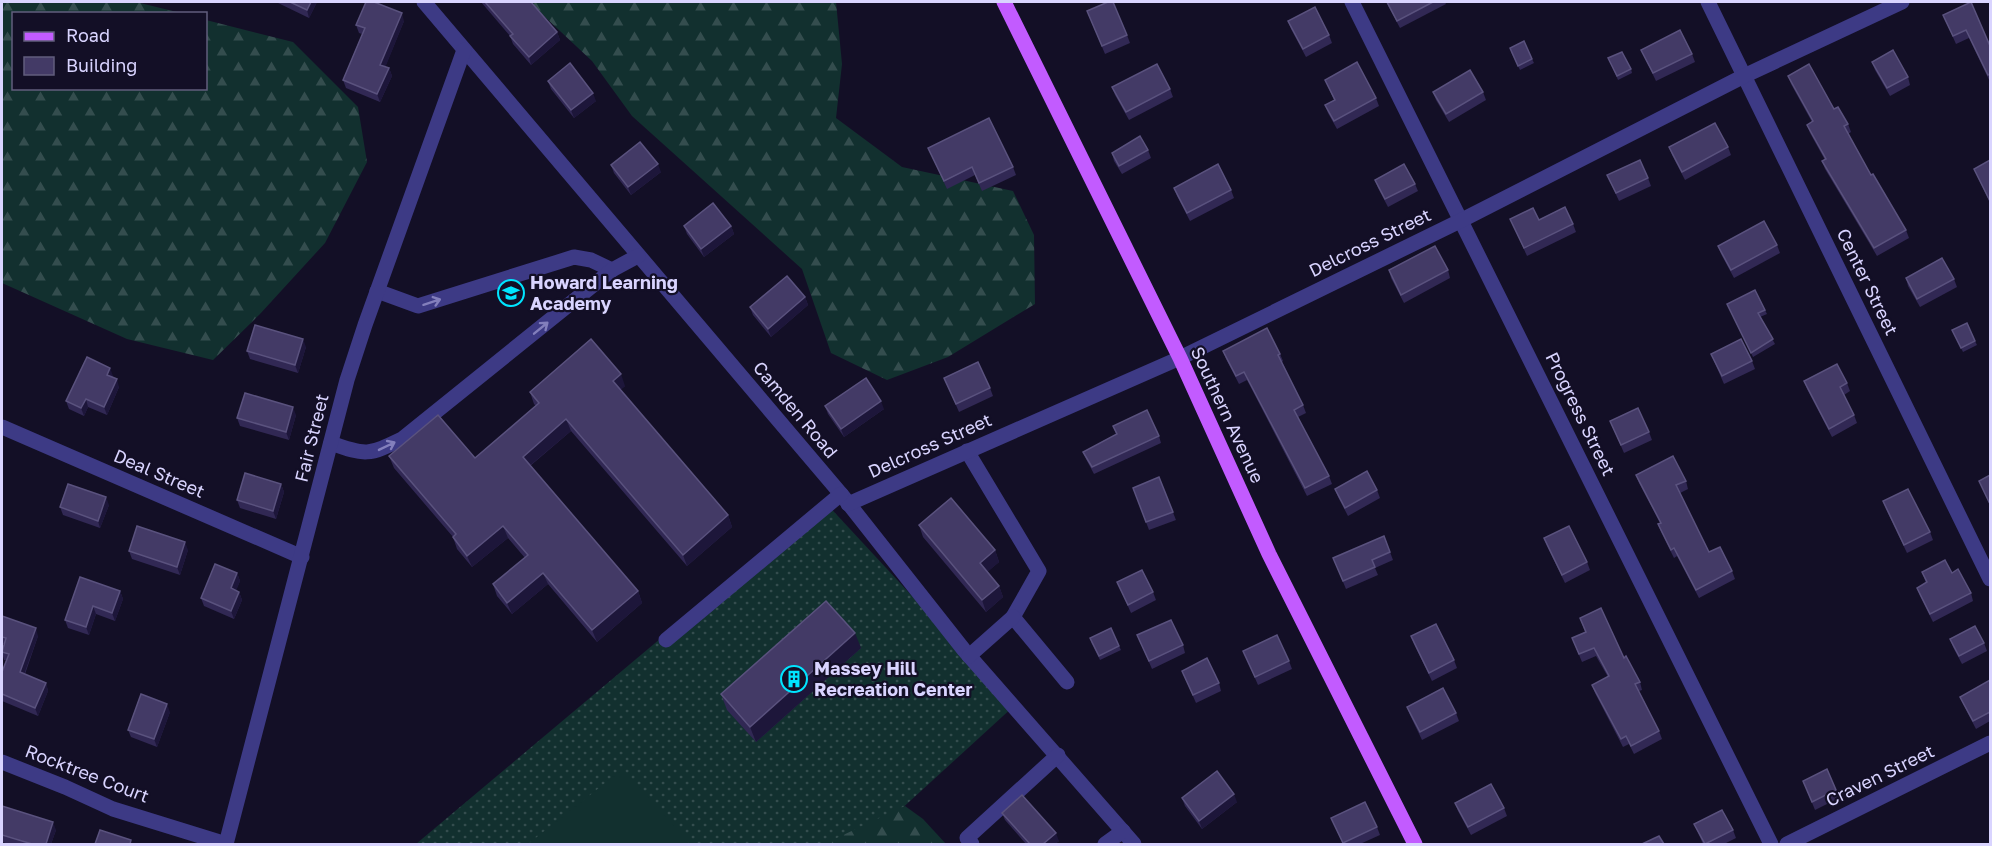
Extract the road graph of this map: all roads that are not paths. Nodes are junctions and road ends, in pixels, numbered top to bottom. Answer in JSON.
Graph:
{"nodes":[{"id":1,"x":424,"y":2,"type":"edge"},
{"id":2,"x":1004,"y":2,"type":"edge"},
{"id":3,"x":1352,"y":2,"type":"edge"},
{"id":4,"x":1708,"y":2,"type":"edge"},
{"id":5,"x":1902,"y":2,"type":"edge"},
{"id":6,"x":464,"y":50,"type":"junction"},
{"id":7,"x":1744,"y":76,"type":"junction"},
{"id":8,"x":1462,"y":220,"type":"junction"},
{"id":9,"x":638,"y":256,"type":"junction"},
{"id":10,"x":612,"y":270,"type":"junction"},
{"id":11,"x":377,"y":291,"type":"junction"},
{"id":12,"x":1180,"y":358,"type":"junction"},
{"id":13,"x":2,"y":427,"type":"edge"},
{"id":14,"x":331,"y":443,"type":"junction"},
{"id":15,"x":967,"y":451,"type":"junction"},
{"id":16,"x":844,"y":499,"type":"junction"},
{"id":17,"x":302,"y":557,"type":"junction"},
{"id":18,"x":1990,"y":579,"type":"edge"},
{"id":19,"x":1013,"y":617,"type":"junction"},
{"id":20,"x":666,"y":640,"type":"dead end"},
{"id":21,"x":969,"y":656,"type":"junction"},
{"id":22,"x":1067,"y":682,"type":"dead end"},
{"id":23,"x":1990,"y":743,"type":"edge"},
{"id":24,"x":1058,"y":755,"type":"junction"},
{"id":25,"x":2,"y":762,"type":"edge"},
{"id":26,"x":1123,"y":831,"type":"junction"},
{"id":27,"x":226,"y":844,"type":"edge"},
{"id":28,"x":972,"y":844,"type":"edge"},
{"id":29,"x":1105,"y":844,"type":"edge"},
{"id":30,"x":1134,"y":844,"type":"edge"},
{"id":31,"x":1415,"y":844,"type":"edge"},
{"id":32,"x":1772,"y":844,"type":"edge"},
{"id":33,"x":1786,"y":844,"type":"edge"}],
"edges":[{"from":1,"to":6,"type":"street","name":"Camden Road"},
{"from":2,"to":12,"type":"main road","name":"Southern Avenue"},
{"from":3,"to":8,"type":"street","name":"Progress Street"},
{"from":4,"to":7,"type":"street","name":"Center Street"},
{"from":5,"to":7,"type":"street","name":"Delcross Street"},
{"from":6,"to":9,"type":"street","name":"Camden Road"},
{"from":6,"to":11,"type":"street","name":"Fair Street"},
{"from":7,"to":8,"type":"street","name":"Delcross Street"},
{"from":7,"to":18,"type":"street","name":"Center Street"},
{"from":8,"to":12,"type":"street","name":"Delcross Street"},
{"from":8,"to":32,"type":"street","name":"Progress Street"},
{"from":9,"to":10,"type":"street"},
{"from":9,"to":16,"type":"street","name":"Camden Road"},
{"from":11,"to":10,"type":"street","one_way":true},
{"from":14,"to":10,"type":"street","one_way":true},
{"from":11,"to":14,"type":"street","name":"Fair Street"},
{"from":12,"to":15,"type":"street","name":"Delcross Street"},
{"from":12,"to":31,"type":"main road","name":"Southern Avenue"},
{"from":13,"to":17,"type":"street","name":"Deal Street"},
{"from":14,"to":17,"type":"street","name":"Fair Street"},
{"from":15,"to":16,"type":"street","name":"Delcross Street"},
{"from":15,"to":19,"type":"street"},
{"from":16,"to":20,"type":"street","name":"Delcross Street"},
{"from":16,"to":21,"type":"street","name":"Camden Road"},
{"from":17,"to":27,"type":"street","name":"Fair Street"},
{"from":19,"to":21,"type":"street"},
{"from":19,"to":22,"type":"street"},
{"from":21,"to":24,"type":"street","name":"Camden Road"},
{"from":23,"to":33,"type":"street","name":"Craven Street"},
{"from":24,"to":26,"type":"street","name":"Camden Road"},
{"from":24,"to":28,"type":"street"},
{"from":25,"to":27,"type":"street","name":"Rocktree Court"},
{"from":26,"to":29,"type":"street"},
{"from":26,"to":30,"type":"street","name":"Camden Road"}]}
